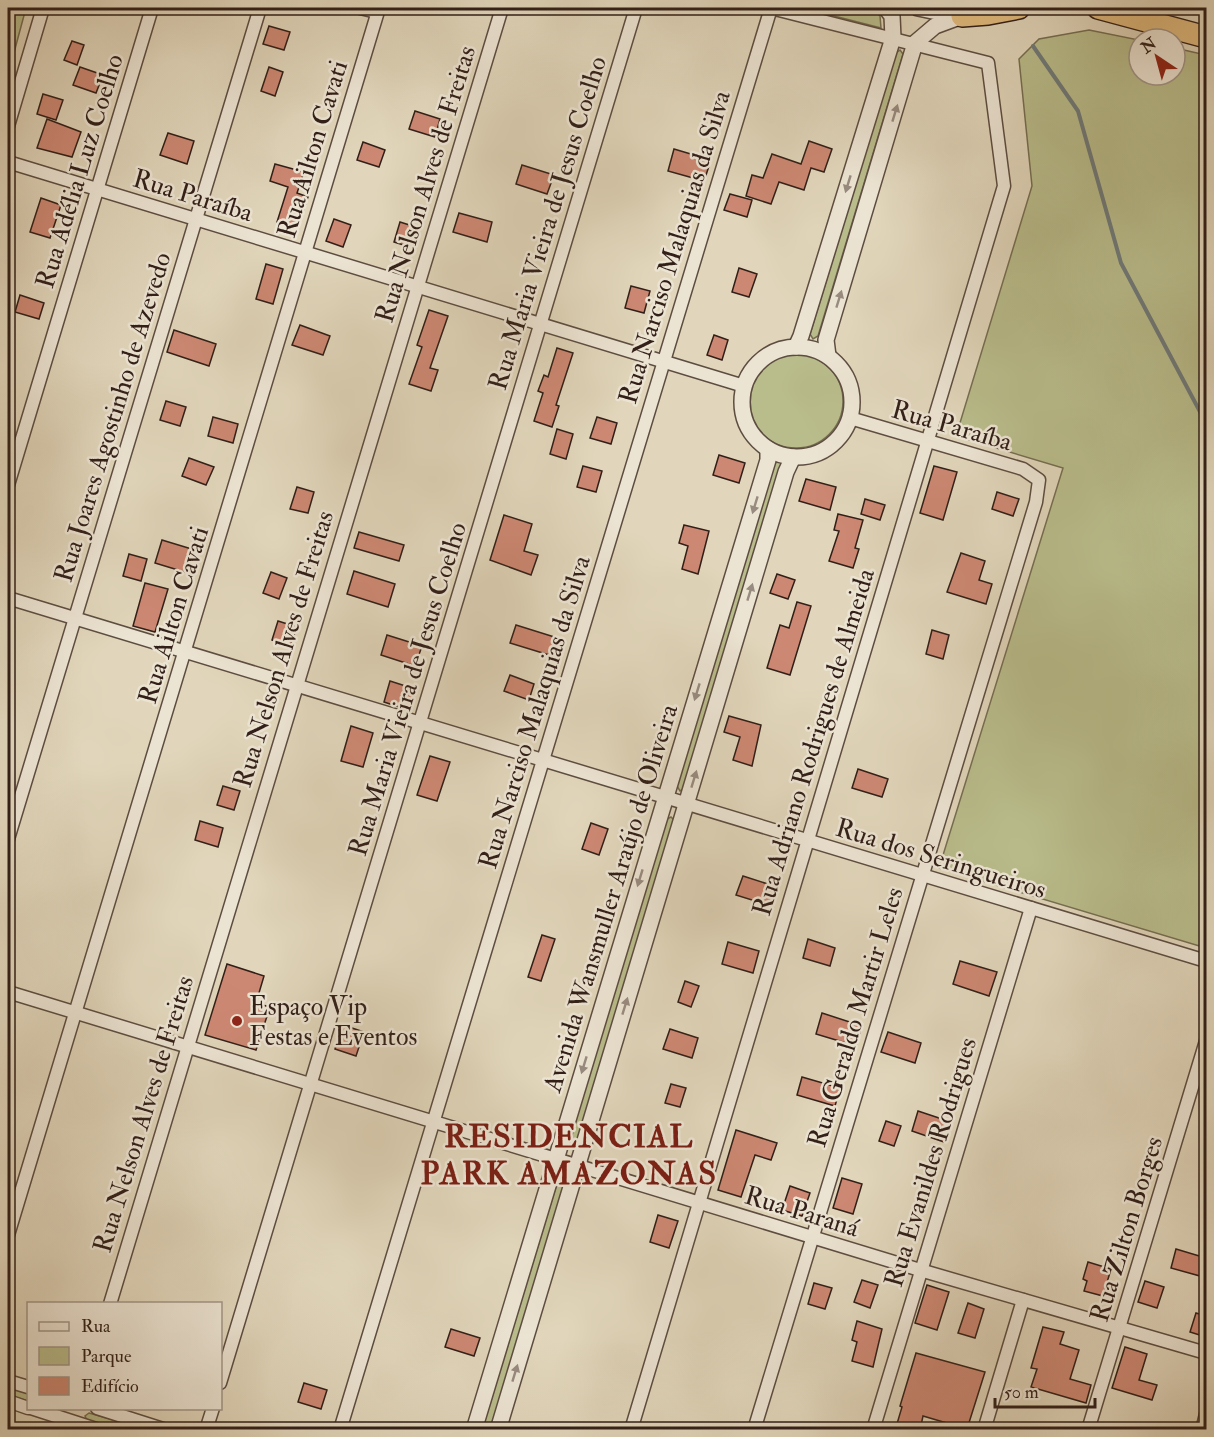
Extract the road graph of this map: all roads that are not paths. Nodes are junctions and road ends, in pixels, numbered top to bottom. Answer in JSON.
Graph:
{"nodes":[{"id":1,"x":43,"y":8,"type":"edge"},
{"id":2,"x":152,"y":8,"type":"edge"},
{"id":3,"x":260,"y":8,"type":"edge"},
{"id":4,"x":360,"y":8,"type":"edge"},
{"id":5,"x":502,"y":8,"type":"edge"},
{"id":6,"x":636,"y":8,"type":"edge"},
{"id":7,"x":771,"y":8,"type":"edge"},
{"id":8,"x":886,"y":8,"type":"edge"},
{"id":9,"x":918,"y":8,"type":"edge"},
{"id":10,"x":1019,"y":8,"type":"edge"},
{"id":11,"x":1098,"y":8,"type":"edge"},
{"id":12,"x":378,"y":10,"type":"edge"},
{"id":13,"x":968,"y":12,"type":"edge"},
{"id":14,"x":1206,"y":37,"type":"edge"},
{"id":15,"x":892,"y":38,"type":"junction"},
{"id":16,"x":915,"y":43,"type":"junction"},
{"id":17,"x":8,"y":126,"type":"edge"},
{"id":18,"x":8,"y":162,"type":"edge"},
{"id":19,"x":97,"y":190,"type":"junction"},
{"id":20,"x":196,"y":220,"type":"junction"},
{"id":21,"x":305,"y":253,"type":"junction"},
{"id":22,"x":417,"y":287,"type":"junction"},
{"id":23,"x":540,"y":324,"type":"junction"},
{"id":24,"x":795,"y":347,"type":"junction"},
{"id":25,"x":828,"y":356,"type":"junction"},
{"id":26,"x":663,"y":361,"type":"junction"},
{"id":27,"x":744,"y":386,"type":"junction"},
{"id":28,"x":850,"y":418,"type":"junction"},
{"id":29,"x":926,"y":442,"type":"junction"},
{"id":30,"x":768,"y":449,"type":"junction"},
{"id":31,"x":793,"y":457,"type":"junction"},
{"id":32,"x":1039,"y":480,"type":"joint"},
{"id":33,"x":8,"y":485,"type":"edge"},
{"id":34,"x":8,"y":598,"type":"edge"},
{"id":35,"x":74,"y":618,"type":"junction"},
{"id":36,"x":185,"y":651,"type":"junction"},
{"id":37,"x":296,"y":684,"type":"junction"},
{"id":38,"x":420,"y":724,"type":"junction"},
{"id":39,"x":543,"y":760,"type":"junction"},
{"id":40,"x":665,"y":797,"type":"junction"},
{"id":41,"x":686,"y":804,"type":"junction"},
{"id":42,"x":8,"y":839,"type":"edge"},
{"id":43,"x":807,"y":841,"type":"junction"},
{"id":44,"x":922,"y":875,"type":"junction"},
{"id":45,"x":1031,"y":908,"type":"junction"},
{"id":46,"x":1206,"y":962,"type":"edge"},
{"id":47,"x":8,"y":992,"type":"edge"},
{"id":48,"x":76,"y":1013,"type":"junction"},
{"id":49,"x":1206,"y":1041,"type":"edge"},
{"id":50,"x":188,"y":1047,"type":"junction"},
{"id":51,"x":310,"y":1084,"type":"junction"},
{"id":52,"x":433,"y":1122,"type":"junction"},
{"id":53,"x":556,"y":1159,"type":"junction"},
{"id":54,"x":577,"y":1165,"type":"junction"},
{"id":55,"x":700,"y":1203,"type":"junction"},
{"id":56,"x":8,"y":1235,"type":"edge"},
{"id":57,"x":811,"y":1237,"type":"junction"},
{"id":58,"x":920,"y":1270,"type":"junction"},
{"id":59,"x":1023,"y":1300,"type":"junction"},
{"id":60,"x":111,"y":1302,"type":"edge"},
{"id":61,"x":1119,"y":1329,"type":"junction"},
{"id":62,"x":1206,"y":1353,"type":"edge"},
{"id":63,"x":222,"y":1376,"type":"edge"},
{"id":64,"x":8,"y":1381,"type":"edge"},
{"id":65,"x":27,"y":1387,"type":"edge"},
{"id":66,"x":8,"y":1401,"type":"edge"},
{"id":67,"x":27,"y":1407,"type":"edge"},
{"id":68,"x":35,"y":1410,"type":"edge"},
{"id":69,"x":77,"y":1410,"type":"edge"},
{"id":70,"x":103,"y":1410,"type":"edge"},
{"id":71,"x":212,"y":1410,"type":"edge"},
{"id":72,"x":73,"y":1426,"type":"edge"},
{"id":73,"x":99,"y":1430,"type":"edge"},
{"id":74,"x":166,"y":1430,"type":"edge"},
{"id":75,"x":206,"y":1430,"type":"edge"},
{"id":76,"x":340,"y":1430,"type":"edge"},
{"id":77,"x":474,"y":1430,"type":"edge"},
{"id":78,"x":498,"y":1430,"type":"edge"},
{"id":79,"x":631,"y":1430,"type":"edge"},
{"id":80,"x":754,"y":1430,"type":"edge"},
{"id":81,"x":873,"y":1430,"type":"edge"},
{"id":82,"x":984,"y":1430,"type":"edge"},
{"id":83,"x":1088,"y":1430,"type":"edge"}],
"edges":[{"from":1,"to":17,"type":"street"},
{"from":2,"to":19,"type":"street","name":"Rua Adélia Luz Coelho"},
{"from":3,"to":20,"type":"street","name":"Rua Joares Agostinho de Azevedo"},
{"from":4,"to":12,"type":"street"},
{"from":5,"to":22,"type":"street","name":"Rua Nelson Alves de Freitas"},
{"from":6,"to":23,"type":"street","name":"Rua Maria Vieira de Jesus Coelho"},
{"from":7,"to":15,"type":"street"},
{"from":7,"to":26,"type":"street","name":"Rua Narciso Malaquias da Silva"},
{"from":8,"to":15,"type":"street"},
{"from":9,"to":13,"type":"street"},
{"from":10,"to":13,"type":"highway"},
{"from":11,"to":14,"type":"highway"},
{"from":12,"to":21,"type":"street","name":"Rua Ailton Cavati"},
{"from":13,"to":16,"type":"street"},
{"from":15,"to":16,"type":"street"},
{"from":15,"to":24,"type":"street","one_way":true},
{"from":25,"to":16,"type":"street","one_way":true},
{"from":16,"to":29,"type":"street","name":"Rua Adriano Rodrigues de Almeida"},
{"from":18,"to":19,"type":"street","name":"Rua Paraíba"},
{"from":19,"to":20,"type":"street","name":"Rua Paraíba"},
{"from":19,"to":33,"type":"street","name":"Rua Adélia Luz Coelho"},
{"from":20,"to":21,"type":"street","name":"Rua Paraíba"},
{"from":20,"to":35,"type":"street","name":"Rua Joares Agostinho de Azevedo"},
{"from":21,"to":22,"type":"street","name":"Rua Paraíba"},
{"from":21,"to":36,"type":"street","name":"Rua Ailton Cavati"},
{"from":22,"to":23,"type":"street","name":"Rua Paraíba"},
{"from":22,"to":37,"type":"street","name":"Rua Nelson Alves de Freitas"},
{"from":23,"to":26,"type":"street","name":"Rua Paraíba"},
{"from":23,"to":38,"type":"street","name":"Rua Maria Vieira de Jesus Coelho"},
{"from":24,"to":25,"type":"street"},
{"from":24,"to":27,"type":"street"},
{"from":25,"to":28,"type":"street"},
{"from":26,"to":27,"type":"street","name":"Rua Paraíba"},
{"from":26,"to":39,"type":"street","name":"Rua Narciso Malaquias da Silva"},
{"from":27,"to":30,"type":"street"},
{"from":28,"to":29,"type":"street","name":"Rua Paraíba"},
{"from":28,"to":31,"type":"street"},
{"from":29,"to":32,"type":"street","name":"Rua Paraíba"},
{"from":29,"to":43,"type":"street","name":"Rua Adriano Rodrigues de Almeida"},
{"from":30,"to":31,"type":"street"},
{"from":30,"to":40,"type":"street","name":"Avenida Wansmuller Araújo de Oliveira","one_way":true},
{"from":41,"to":31,"type":"street","name":"Avenida Wansmuller Araújo de Oliveira","one_way":true},
{"from":32,"to":44,"type":"street","name":"Rua Geraldo Martir Leles"},
{"from":34,"to":35,"type":"street","name":"Rua dos Seringueiros"},
{"from":35,"to":36,"type":"street","name":"Rua dos Seringueiros"},
{"from":35,"to":42,"type":"street","name":"Rua Joares Agostinho de Azevedo"},
{"from":36,"to":37,"type":"street","name":"Rua dos Seringueiros"},
{"from":36,"to":48,"type":"street","name":"Rua Ailton Cavati"},
{"from":37,"to":38,"type":"street","name":"Rua dos Seringueiros"},
{"from":37,"to":50,"type":"street","name":"Rua Nelson Alves de Freitas"},
{"from":38,"to":39,"type":"street","name":"Rua dos Seringueiros"},
{"from":38,"to":51,"type":"street","name":"Rua Maria Vieira de Jesus Coelho"},
{"from":39,"to":40,"type":"street","name":"Rua dos Seringueiros"},
{"from":39,"to":52,"type":"street","name":"Rua Narciso Malaquias da Silva"},
{"from":40,"to":41,"type":"street","name":"Rua dos Seringueiros"},
{"from":40,"to":53,"type":"street","name":"Avenida Wansmuller Araújo de Oliveira","one_way":true},
{"from":41,"to":43,"type":"street","name":"Rua dos Seringueiros"},
{"from":54,"to":41,"type":"street","name":"Avenida Wansmuller Araújo de Oliveira","one_way":true},
{"from":43,"to":44,"type":"street","name":"Rua dos Seringueiros"},
{"from":43,"to":55,"type":"street","name":"Rua Adriano Rodrigues de Almeida"},
{"from":44,"to":45,"type":"street","name":"Rua dos Seringueiros"},
{"from":44,"to":57,"type":"street","name":"Rua Geraldo Martir Leles"},
{"from":45,"to":46,"type":"street","name":"Rua dos Seringueiros"},
{"from":45,"to":58,"type":"street","name":"Rua Evanildes Rodrigues"},
{"from":47,"to":48,"type":"street","name":"Rua Paraná"},
{"from":48,"to":50,"type":"street","name":"Rua Paraná"},
{"from":48,"to":56,"type":"street","name":"Rua Ailton Cavati"},
{"from":49,"to":61,"type":"street","name":"Rua Zilton Borges"},
{"from":50,"to":51,"type":"street","name":"Rua Paraná"},
{"from":50,"to":60,"type":"street","name":"Rua Nelson Alves de Freitas"},
{"from":51,"to":52,"type":"street","name":"Rua Paraná"},
{"from":51,"to":63,"type":"street","name":"Rua Maria Vieira de Jesus Coelho"},
{"from":52,"to":53,"type":"street","name":"Rua Paraná"},
{"from":52,"to":76,"type":"street","name":"Rua Narciso Malaquias da Silva"},
{"from":53,"to":54,"type":"street","name":"Rua Paraná"},
{"from":53,"to":77,"type":"street","name":"Avenida Wansmuller Araújo de Oliveira"},
{"from":54,"to":55,"type":"street","name":"Rua Paraná"},
{"from":78,"to":54,"type":"street","name":"Avenida Wansmuller Araújo de Oliveira","one_way":true},
{"from":55,"to":57,"type":"street","name":"Rua Paraná"},
{"from":55,"to":79,"type":"street","name":"Rua Adriano Rodrigues de Almeida"},
{"from":57,"to":58,"type":"street","name":"Rua Paraná"},
{"from":57,"to":80,"type":"street","name":"Rua Geraldo Martir Leles"},
{"from":58,"to":59,"type":"street","name":"Rua Paraná"},
{"from":58,"to":81,"type":"street","name":"Rua Evanildes Rodrigues"},
{"from":59,"to":61,"type":"street","name":"Rua Paraná"},
{"from":59,"to":82,"type":"street"},
{"from":61,"to":62,"type":"street","name":"Rua Paraná"},
{"from":61,"to":83,"type":"street","name":"Rua Zilton Borges"},
{"from":64,"to":65,"type":"street"},
{"from":66,"to":67,"type":"street"},
{"from":68,"to":72,"type":"street"},
{"from":69,"to":72,"type":"street"},
{"from":70,"to":74,"type":"street"},
{"from":71,"to":75,"type":"street"},
{"from":72,"to":73,"type":"street"}]}
